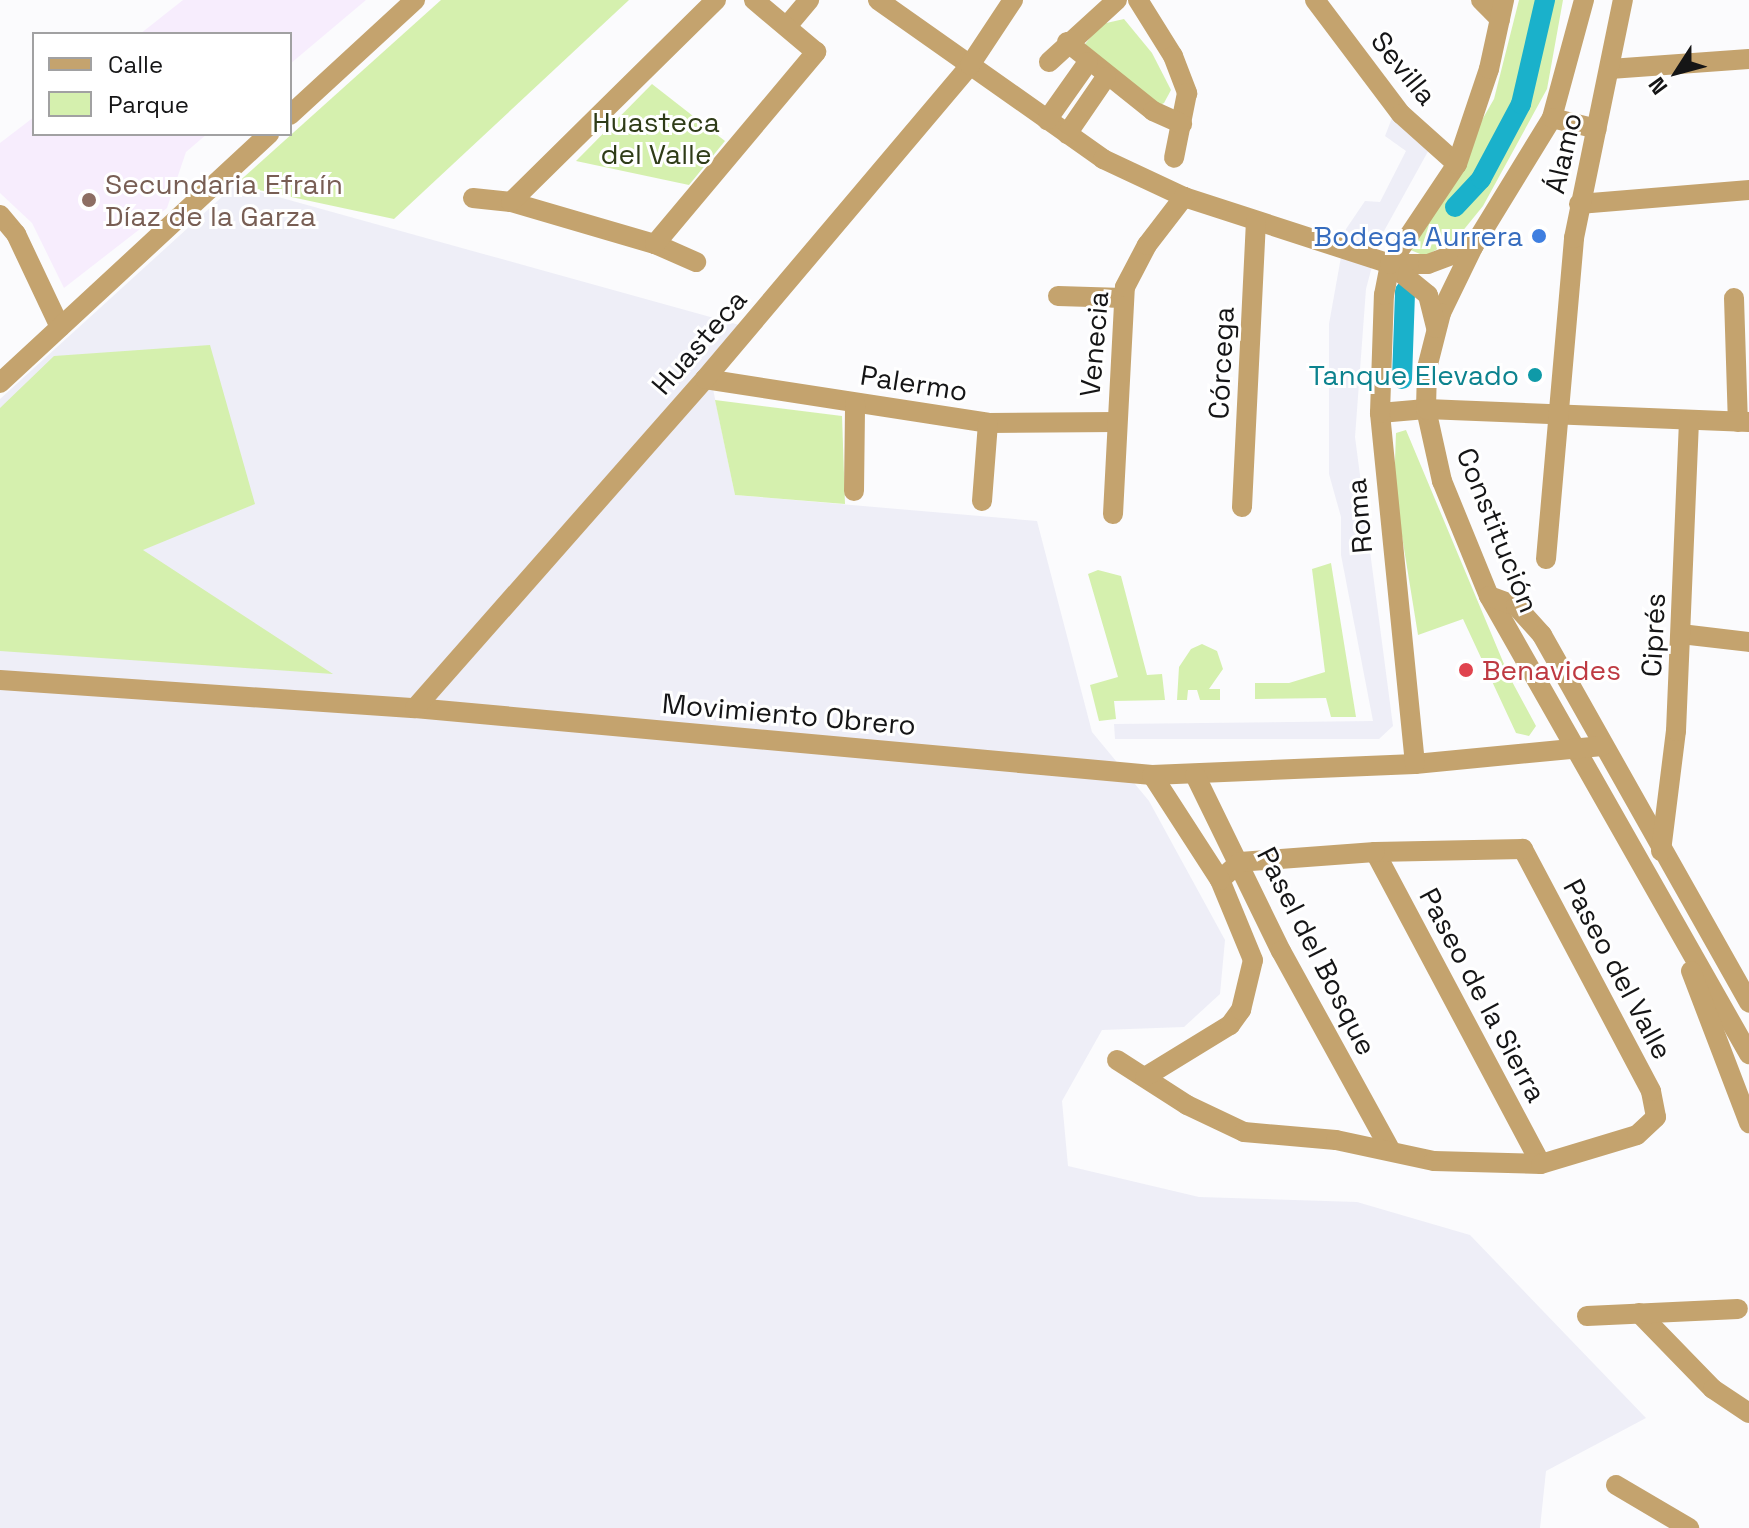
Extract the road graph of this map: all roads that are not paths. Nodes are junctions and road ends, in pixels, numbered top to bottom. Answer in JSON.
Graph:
{"nodes":[{"id":1,"x":415,"y":0,"type":"edge"},
{"id":2,"x":716,"y":0,"type":"edge"},
{"id":3,"x":754,"y":0,"type":"edge"},
{"id":4,"x":809,"y":0,"type":"edge"},
{"id":5,"x":878,"y":0,"type":"edge"},
{"id":6,"x":1013,"y":0,"type":"edge"},
{"id":7,"x":1117,"y":0,"type":"edge"},
{"id":8,"x":1138,"y":0,"type":"edge"},
{"id":9,"x":1315,"y":0,"type":"edge"},
{"id":10,"x":1481,"y":0,"type":"edge"},
{"id":11,"x":1584,"y":0,"type":"edge"},
{"id":12,"x":1623,"y":0,"type":"edge"},
{"id":13,"x":1502,"y":9,"type":"edge"},
{"id":14,"x":781,"y":13,"type":"edge"},
{"id":15,"x":1067,"y":42,"type":"junction"},
{"id":16,"x":1749,"y":59,"type":"edge"},
{"id":17,"x":1049,"y":62,"type":"dead end"},
{"id":18,"x":1088,"y":62,"type":"junction"},
{"id":19,"x":970,"y":65,"type":"junction"},
{"id":20,"x":1610,"y":69,"type":"junction"},
{"id":21,"x":1106,"y":77,"type":"junction"},
{"id":22,"x":292,"y":113,"type":"edge"},
{"id":23,"x":1552,"y":118,"type":"junction"},
{"id":24,"x":1047,"y":120,"type":"junction"},
{"id":25,"x":1182,"y":124,"type":"junction"},
{"id":26,"x":1597,"y":129,"type":"junction"},
{"id":27,"x":1067,"y":134,"type":"junction"},
{"id":28,"x":267,"y":136,"type":"edge"},
{"id":29,"x":1174,"y":158,"type":"dead end"},
{"id":30,"x":1457,"y":164,"type":"junction"},
{"id":31,"x":1749,"y":190,"type":"edge"},
{"id":32,"x":1184,"y":197,"type":"junction"},
{"id":33,"x":473,"y":198,"type":"dead end"},
{"id":34,"x":511,"y":202,"type":"junction"},
{"id":35,"x":1579,"y":204,"type":"junction"},
{"id":36,"x":0,"y":215,"type":"edge"},
{"id":37,"x":1256,"y":222,"type":"junction"},
{"id":38,"x":655,"y":244,"type":"junction"},
{"id":39,"x":1473,"y":247,"type":"junction"},
{"id":40,"x":696,"y":262,"type":"dead end"},
{"id":41,"x":1390,"y":264,"type":"junction"},
{"id":42,"x":1058,"y":296,"type":"dead end"},
{"id":43,"x":1123,"y":298,"type":"junction"},
{"id":44,"x":1734,"y":298,"type":"dead end"},
{"id":45,"x":60,"y":327,"type":"junction"},
{"id":46,"x":1436,"y":330,"type":"junction"},
{"id":47,"x":705,"y":379,"type":"junction"},
{"id":48,"x":0,"y":383,"type":"edge"},
{"id":49,"x":855,"y":403,"type":"junction"},
{"id":50,"x":1426,"y":409,"type":"junction"},
{"id":51,"x":1380,"y":413,"type":"junction"},
{"id":52,"x":1556,"y":415,"type":"junction"},
{"id":53,"x":1689,"y":420,"type":"junction"},
{"id":54,"x":1116,"y":422,"type":"junction"},
{"id":55,"x":1743,"y":422,"type":"edge"},
{"id":56,"x":988,"y":423,"type":"junction"},
{"id":57,"x":854,"y":491,"type":"dead end"},
{"id":58,"x":982,"y":501,"type":"dead end"},
{"id":59,"x":1242,"y":507,"type":"dead end"},
{"id":60,"x":1113,"y":514,"type":"dead end"},
{"id":61,"x":1546,"y":559,"type":"dead end"},
{"id":62,"x":1489,"y":596,"type":"junction"},
{"id":63,"x":1681,"y":634,"type":"junction"},
{"id":64,"x":1749,"y":642,"type":"edge"},
{"id":65,"x":0,"y":680,"type":"edge"},
{"id":66,"x":415,"y":708,"type":"junction"},
{"id":67,"x":1602,"y":746,"type":"junction"},
{"id":68,"x":1573,"y":751,"type":"junction"},
{"id":69,"x":1415,"y":764,"type":"junction"},
{"id":70,"x":1152,"y":775,"type":"junction"},
{"id":71,"x":1195,"y":775,"type":"junction"},
{"id":72,"x":1661,"y":851,"type":"junction"},
{"id":73,"x":1375,"y":852,"type":"junction"},
{"id":74,"x":1240,"y":862,"type":"junction"},
{"id":75,"x":1220,"y":880,"type":"junction"},
{"id":76,"x":1675,"y":930,"type":"junction"},
{"id":77,"x":1281,"y":951,"type":"junction"},
{"id":78,"x":1253,"y":960,"type":"junction"},
{"id":79,"x":1749,"y":1003,"type":"edge"},
{"id":80,"x":1749,"y":1054,"type":"edge"},
{"id":81,"x":1117,"y":1060,"type":"dead end"},
{"id":82,"x":1145,"y":1077,"type":"junction"},
{"id":83,"x":1749,"y":1123,"type":"edge"},
{"id":84,"x":1391,"y":1151,"type":"junction"},
{"id":85,"x":1541,"y":1164,"type":"junction"},
{"id":86,"x":1745,"y":1311,"type":"edge"},
{"id":87,"x":1639,"y":1313,"type":"junction"},
{"id":88,"x":1587,"y":1316,"type":"dead end"},
{"id":89,"x":1749,"y":1413,"type":"edge"},
{"id":90,"x":1616,"y":1485,"type":"dead end"},
{"id":91,"x":1689,"y":1528,"type":"edge"}],
"edges":[{"from":1,"to":22,"type":"street"},
{"from":2,"to":34,"type":"street"},
{"from":3,"to":14,"type":"street"},
{"from":4,"to":14,"type":"street"},
{"from":5,"to":19,"type":"street"},
{"from":6,"to":19,"type":"street","name":"Huasteca"},
{"from":7,"to":15,"type":"street"},
{"from":8,"to":25,"type":"street"},
{"from":9,"to":30,"type":"street","name":"Sevilla"},
{"from":10,"to":13,"type":"street"},
{"from":11,"to":23,"type":"street","name":"Constitución"},
{"from":12,"to":20,"type":"street","name":"Álamo"},
{"from":13,"to":30,"type":"street"},
{"from":14,"to":38,"type":"street"},
{"from":15,"to":17,"type":"street"},
{"from":15,"to":18,"type":"street"},
{"from":16,"to":20,"type":"street"},
{"from":18,"to":21,"type":"street"},
{"from":18,"to":24,"type":"street"},
{"from":19,"to":24,"type":"street"},
{"from":19,"to":47,"type":"street","name":"Huasteca"},
{"from":20,"to":26,"type":"street","name":"Álamo"},
{"from":21,"to":25,"type":"street"},
{"from":21,"to":27,"type":"street"},
{"from":23,"to":26,"type":"street"},
{"from":23,"to":39,"type":"street","name":"Constitución"},
{"from":24,"to":27,"type":"street"},
{"from":25,"to":29,"type":"street"},
{"from":26,"to":35,"type":"street","name":"Álamo"},
{"from":27,"to":32,"type":"street"},
{"from":28,"to":45,"type":"street"},
{"from":30,"to":41,"type":"street"},
{"from":31,"to":35,"type":"street"},
{"from":32,"to":37,"type":"street"},
{"from":32,"to":43,"type":"street","name":"Venecia"},
{"from":33,"to":34,"type":"street"},
{"from":34,"to":38,"type":"street"},
{"from":35,"to":52,"type":"street","name":"Álamo"},
{"from":36,"to":45,"type":"street"},
{"from":37,"to":41,"type":"street"},
{"from":37,"to":59,"type":"street","name":"Córcega"},
{"from":38,"to":40,"type":"street"},
{"from":39,"to":41,"type":"street"},
{"from":39,"to":46,"type":"street","name":"Constitución"},
{"from":41,"to":46,"type":"street"},
{"from":41,"to":51,"type":"street","name":"Roma"},
{"from":42,"to":43,"type":"street"},
{"from":43,"to":54,"type":"street","name":"Venecia"},
{"from":44,"to":55,"type":"street"},
{"from":45,"to":48,"type":"street"},
{"from":46,"to":50,"type":"street","name":"Constitución"},
{"from":47,"to":49,"type":"street","name":"Palermo"},
{"from":47,"to":66,"type":"street","name":"Huasteca"},
{"from":49,"to":56,"type":"street","name":"Palermo"},
{"from":49,"to":57,"type":"street"},
{"from":50,"to":51,"type":"street"},
{"from":50,"to":52,"type":"street"},
{"from":50,"to":62,"type":"street","name":"Constitución"},
{"from":51,"to":69,"type":"street","name":"Roma"},
{"from":52,"to":53,"type":"street"},
{"from":52,"to":61,"type":"street","name":"Álamo"},
{"from":53,"to":55,"type":"street"},
{"from":53,"to":63,"type":"street","name":"Ciprés"},
{"from":54,"to":56,"type":"street","name":"Palermo"},
{"from":54,"to":60,"type":"street","name":"Venecia"},
{"from":56,"to":58,"type":"street"},
{"from":62,"to":67,"type":"street"},
{"from":62,"to":68,"type":"street","name":"Constitución"},
{"from":63,"to":64,"type":"street"},
{"from":63,"to":72,"type":"street","name":"Ciprés"},
{"from":65,"to":66,"type":"street","name":"Movimiento Obrero"},
{"from":66,"to":70,"type":"street","name":"Movimiento Obrero"},
{"from":67,"to":68,"type":"street","name":"Movimiento Obrero"},
{"from":67,"to":72,"type":"street"},
{"from":68,"to":69,"type":"street","name":"Movimiento Obrero"},
{"from":68,"to":76,"type":"street","name":"Constitución"},
{"from":69,"to":71,"type":"street","name":"Movimiento Obrero"},
{"from":70,"to":71,"type":"street","name":"Movimiento Obrero"},
{"from":70,"to":75,"type":"street"},
{"from":71,"to":74,"type":"street","name":"Pasel del Bosque"},
{"from":72,"to":79,"type":"street"},
{"from":73,"to":74,"type":"street"},
{"from":73,"to":85,"type":"street","name":"Paseo de la Sierra"},
{"from":73,"to":85,"type":"street","name":"Paseo del Valle"},
{"from":74,"to":75,"type":"street"},
{"from":74,"to":77,"type":"street","name":"Pasel del Bosque"},
{"from":75,"to":78,"type":"street"},
{"from":76,"to":80,"type":"street","name":"Constitución"},
{"from":76,"to":83,"type":"street","name":"Constitución"},
{"from":77,"to":78,"type":"street"},
{"from":77,"to":84,"type":"street","name":"Pasel del Bosque"},
{"from":78,"to":82,"type":"street"},
{"from":81,"to":82,"type":"street"},
{"from":82,"to":84,"type":"street"},
{"from":84,"to":85,"type":"street"},
{"from":86,"to":87,"type":"street"},
{"from":87,"to":88,"type":"street"},
{"from":87,"to":89,"type":"street"},
{"from":90,"to":91,"type":"street"}]}
